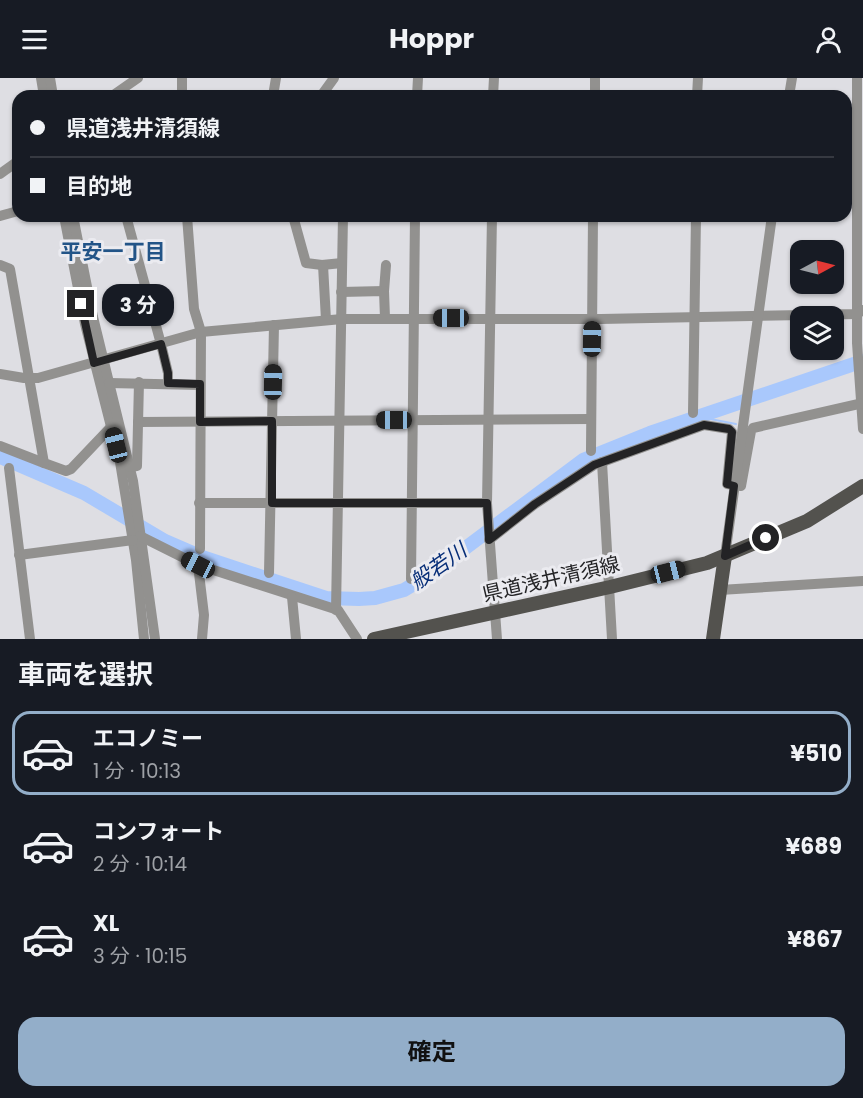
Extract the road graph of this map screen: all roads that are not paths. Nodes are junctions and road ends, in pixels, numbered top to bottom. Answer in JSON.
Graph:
{"nodes":[{"id":1,"x":138,"y":78,"type":"edge"},
{"id":2,"x":856,"y":78,"type":"edge"},
{"id":3,"x":121,"y":90,"type":"edge"},
{"id":4,"x":855,"y":108,"type":"edge"},
{"id":5,"x":855,"y":214,"type":"edge"},
{"id":6,"x":65,"y":222,"type":"edge"},
{"id":7,"x":74,"y":222,"type":"edge"},
{"id":8,"x":128,"y":222,"type":"edge"},
{"id":9,"x":187,"y":222,"type":"edge"},
{"id":10,"x":294,"y":222,"type":"edge"},
{"id":11,"x":343,"y":222,"type":"edge"},
{"id":12,"x":415,"y":222,"type":"edge"},
{"id":13,"x":492,"y":222,"type":"edge"},
{"id":14,"x":593,"y":222,"type":"edge"},
{"id":15,"x":696,"y":222,"type":"edge"},
{"id":16,"x":771,"y":222,"type":"edge"},
{"id":17,"x":342,"y":263,"type":"junction"},
{"id":18,"x":0,"y":265,"type":"edge"},
{"id":19,"x":323,"y":265,"type":"junction"},
{"id":20,"x":386,"y":265,"type":"dead end"},
{"id":21,"x":384,"y":291,"type":"junction"},
{"id":22,"x":341,"y":292,"type":"junction"},
{"id":23,"x":860,"y":312,"type":"edge"},
{"id":24,"x":757,"y":316,"type":"junction"},
{"id":25,"x":385,"y":318,"type":"junction"},
{"id":26,"x":489,"y":318,"type":"junction"},
{"id":27,"x":694,"y":318,"type":"junction"},
{"id":28,"x":342,"y":319,"type":"junction"},
{"id":29,"x":413,"y":319,"type":"junction"},
{"id":30,"x":593,"y":319,"type":"junction"},
{"id":31,"x":326,"y":320,"type":"junction"},
{"id":32,"x":274,"y":325,"type":"junction"},
{"id":33,"x":201,"y":333,"type":"junction"},
{"id":34,"x":161,"y":344,"type":"junction"},
{"id":35,"x":99,"y":362,"type":"junction"},
{"id":36,"x":0,"y":374,"type":"edge"},
{"id":37,"x":30,"y":378,"type":"junction"},
{"id":38,"x":139,"y":382,"type":"junction"},
{"id":39,"x":109,"y":383,"type":"junction"},
{"id":40,"x":168,"y":383,"type":"junction"},
{"id":41,"x":200,"y":384,"type":"junction"},
{"id":42,"x":862,"y":403,"type":"edge"},
{"id":43,"x":693,"y":413,"type":"dead end"},
{"id":44,"x":591,"y":419,"type":"junction"},
{"id":45,"x":339,"y":420,"type":"junction"},
{"id":46,"x":412,"y":420,"type":"junction"},
{"id":47,"x":488,"y":420,"type":"junction"},
{"id":48,"x":272,"y":421,"type":"junction"},
{"id":49,"x":138,"y":422,"type":"junction"},
{"id":50,"x":200,"y":422,"type":"junction"},
{"id":51,"x":111,"y":427,"type":"junction"},
{"id":52,"x":863,"y":429,"type":"edge"},
{"id":53,"x":0,"y":446,"type":"edge"},
{"id":54,"x":591,"y":451,"type":"dead end"},
{"id":55,"x":602,"y":462,"type":"junction"},
{"id":56,"x":44,"y":463,"type":"junction"},
{"id":57,"x":130,"y":467,"type":"junction"},
{"id":58,"x":9,"y":468,"type":"dead end"},
{"id":59,"x":734,"y":486,"type":"junction"},
{"id":60,"x":863,"y":486,"type":"edge"},
{"id":61,"x":199,"y":503,"type":"junction"},
{"id":62,"x":272,"y":503,"type":"junction"},
{"id":63,"x":337,"y":503,"type":"junction"},
{"id":64,"x":411,"y":503,"type":"junction"},
{"id":65,"x":487,"y":503,"type":"junction"},
{"id":66,"x":135,"y":528,"type":"junction"},
{"id":67,"x":489,"y":540,"type":"junction"},
{"id":68,"x":200,"y":549,"type":"dead end"},
{"id":69,"x":19,"y":555,"type":"junction"},
{"id":70,"x":725,"y":556,"type":"junction"},
{"id":71,"x":198,"y":565,"type":"junction"},
{"id":72,"x":269,"y":573,"type":"dead end"},
{"id":73,"x":411,"y":579,"type":"dead end"},
{"id":74,"x":863,"y":581,"type":"edge"},
{"id":75,"x":610,"y":587,"type":"junction"},
{"id":76,"x":720,"y":590,"type":"junction"},
{"id":77,"x":292,"y":597,"type":"junction"},
{"id":78,"x":336,"y":610,"type":"junction"},
{"id":79,"x":496,"y":612,"type":"junction"},
{"id":80,"x":30,"y":639,"type":"edge"},
{"id":81,"x":144,"y":639,"type":"edge"},
{"id":82,"x":155,"y":639,"type":"edge"},
{"id":83,"x":202,"y":639,"type":"edge"},
{"id":84,"x":296,"y":639,"type":"edge"},
{"id":85,"x":357,"y":639,"type":"edge"},
{"id":86,"x":374,"y":639,"type":"edge"},
{"id":87,"x":497,"y":639,"type":"edge"},
{"id":88,"x":612,"y":639,"type":"edge"},
{"id":89,"x":713,"y":639,"type":"edge"}],
"edges":[{"from":1,"to":3,"type":"street"},
{"from":2,"to":4,"type":"street"},
{"from":4,"to":5,"type":"street"},
{"from":5,"to":23,"type":"street"},
{"from":6,"to":35,"type":"street"},
{"from":7,"to":35,"type":"street"},
{"from":8,"to":34,"type":"street"},
{"from":9,"to":33,"type":"street"},
{"from":10,"to":19,"type":"street"},
{"from":11,"to":17,"type":"street"},
{"from":12,"to":29,"type":"street"},
{"from":13,"to":26,"type":"street"},
{"from":14,"to":30,"type":"street"},
{"from":15,"to":27,"type":"street"},
{"from":16,"to":24,"type":"street"},
{"from":17,"to":19,"type":"street"},
{"from":17,"to":22,"type":"street"},
{"from":18,"to":37,"type":"street"},
{"from":19,"to":31,"type":"street"},
{"from":20,"to":21,"type":"street"},
{"from":21,"to":22,"type":"street"},
{"from":21,"to":25,"type":"street"},
{"from":22,"to":28,"type":"street"},
{"from":23,"to":24,"type":"street"},
{"from":23,"to":42,"type":"street"},
{"from":24,"to":27,"type":"street"},
{"from":24,"to":59,"type":"street"},
{"from":25,"to":28,"type":"street"},
{"from":25,"to":29,"type":"street"},
{"from":26,"to":29,"type":"street"},
{"from":26,"to":30,"type":"street"},
{"from":26,"to":47,"type":"street"},
{"from":27,"to":30,"type":"street"},
{"from":27,"to":43,"type":"street"},
{"from":28,"to":31,"type":"street"},
{"from":28,"to":45,"type":"street"},
{"from":29,"to":46,"type":"street"},
{"from":30,"to":44,"type":"street"},
{"from":31,"to":32,"type":"street"},
{"from":32,"to":33,"type":"street"},
{"from":32,"to":48,"type":"street"},
{"from":33,"to":34,"type":"street"},
{"from":33,"to":41,"type":"street"},
{"from":34,"to":35,"type":"street"},
{"from":34,"to":40,"type":"street"},
{"from":35,"to":37,"type":"street"},
{"from":35,"to":39,"type":"street"},
{"from":35,"to":51,"type":"street"},
{"from":36,"to":37,"type":"street"},
{"from":37,"to":56,"type":"street"},
{"from":38,"to":39,"type":"street"},
{"from":38,"to":40,"type":"street"},
{"from":38,"to":49,"type":"street"},
{"from":39,"to":57,"type":"street"},
{"from":40,"to":41,"type":"street"},
{"from":41,"to":50,"type":"street"},
{"from":42,"to":52,"type":"street"},
{"from":42,"to":59,"type":"street"},
{"from":44,"to":47,"type":"street"},
{"from":44,"to":54,"type":"street"},
{"from":45,"to":46,"type":"street"},
{"from":45,"to":48,"type":"street"},
{"from":45,"to":63,"type":"street"},
{"from":46,"to":47,"type":"street"},
{"from":46,"to":64,"type":"street"},
{"from":47,"to":65,"type":"street"},
{"from":48,"to":50,"type":"street"},
{"from":48,"to":62,"type":"street"},
{"from":49,"to":50,"type":"street"},
{"from":49,"to":57,"type":"street"},
{"from":50,"to":61,"type":"street"},
{"from":51,"to":56,"type":"street"},
{"from":51,"to":66,"type":"street"},
{"from":53,"to":56,"type":"street"},
{"from":55,"to":59,"type":"street"},
{"from":55,"to":67,"type":"street"},
{"from":55,"to":75,"type":"street"},
{"from":57,"to":66,"type":"street"},
{"from":58,"to":69,"type":"street"},
{"from":59,"to":70,"type":"street"},
{"from":60,"to":70,"type":"main road","name":"県道浅井清須線"},
{"from":61,"to":62,"type":"street"},
{"from":61,"to":68,"type":"street"},
{"from":62,"to":63,"type":"street"},
{"from":62,"to":72,"type":"street"},
{"from":63,"to":64,"type":"street"},
{"from":63,"to":78,"type":"street"},
{"from":64,"to":65,"type":"street"},
{"from":64,"to":73,"type":"street"},
{"from":65,"to":67,"type":"street"},
{"from":66,"to":69,"type":"street"},
{"from":66,"to":71,"type":"street"},
{"from":66,"to":81,"type":"street"},
{"from":66,"to":82,"type":"street"},
{"from":67,"to":79,"type":"street"},
{"from":69,"to":80,"type":"street"},
{"from":70,"to":75,"type":"main road","name":"県道浅井清須線"},
{"from":70,"to":76,"type":"main road"},
{"from":71,"to":77,"type":"street"},
{"from":71,"to":83,"type":"street"},
{"from":74,"to":76,"type":"street"},
{"from":75,"to":79,"type":"main road","name":"県道浅井清須線"},
{"from":75,"to":88,"type":"street"},
{"from":76,"to":89,"type":"main road"},
{"from":77,"to":78,"type":"street"},
{"from":77,"to":84,"type":"street"},
{"from":78,"to":85,"type":"street"},
{"from":79,"to":86,"type":"main road","name":"県道浅井清須線"},
{"from":79,"to":87,"type":"street"}]}
